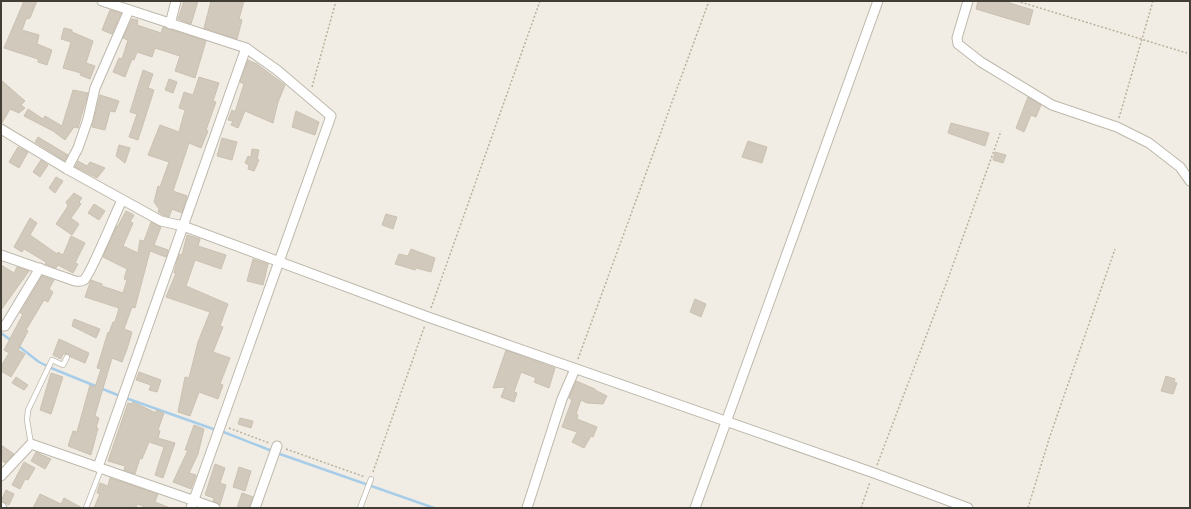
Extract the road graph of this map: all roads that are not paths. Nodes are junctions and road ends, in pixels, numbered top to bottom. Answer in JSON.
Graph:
{"nodes":[{"id":1,"x":102,"y":1,"type":"edge"},
{"id":2,"x":176,"y":1,"type":"edge"},
{"id":3,"x":878,"y":1,"type":"edge"},
{"id":4,"x":968,"y":1,"type":"edge"},
{"id":5,"x":129,"y":10,"type":"junction"},
{"id":6,"x":170,"y":24,"type":"junction"},
{"id":7,"x":246,"y":48,"type":"junction"},
{"id":8,"x":1,"y":129,"type":"edge"},
{"id":9,"x":67,"y":169,"type":"junction"},
{"id":10,"x":1190,"y":181,"type":"edge"},
{"id":11,"x":122,"y":200,"type":"junction"},
{"id":12,"x":183,"y":226,"type":"junction"},
{"id":13,"x":1,"y":255,"type":"edge"},
{"id":14,"x":280,"y":262,"type":"junction"},
{"id":15,"x":40,"y":268,"type":"junction"},
{"id":16,"x":1,"y":326,"type":"edge"},
{"id":17,"x":67,"y":357,"type":"dead end"},
{"id":18,"x":575,"y":369,"type":"junction"},
{"id":19,"x":726,"y":421,"type":"junction"},
{"id":20,"x":31,"y":444,"type":"junction"},
{"id":21,"x":277,"y":446,"type":"road end"},
{"id":22,"x":100,"y":468,"type":"junction"},
{"id":23,"x":1,"y":476,"type":"edge"},
{"id":24,"x":371,"y":480,"type":"road end"},
{"id":25,"x":193,"y":504,"type":"edge"},
{"id":26,"x":86,"y":508,"type":"edge"},
{"id":27,"x":215,"y":508,"type":"edge"},
{"id":28,"x":255,"y":508,"type":"edge"},
{"id":29,"x":360,"y":508,"type":"edge"},
{"id":30,"x":527,"y":508,"type":"edge"},
{"id":31,"x":695,"y":508,"type":"edge"},
{"id":32,"x":968,"y":508,"type":"edge"}],
"edges":[{"from":1,"to":5,"type":"street"},
{"from":2,"to":6,"type":"street"},
{"from":3,"to":19,"type":"street"},
{"from":4,"to":10,"type":"street"},
{"from":5,"to":6,"type":"street"},
{"from":5,"to":9,"type":"street"},
{"from":6,"to":7,"type":"street"},
{"from":7,"to":12,"type":"street"},
{"from":7,"to":14,"type":"street"},
{"from":8,"to":9,"type":"street"},
{"from":9,"to":11,"type":"street"},
{"from":11,"to":12,"type":"street"},
{"from":11,"to":15,"type":"street"},
{"from":12,"to":14,"type":"street"},
{"from":12,"to":22,"type":"street"},
{"from":13,"to":15,"type":"street"},
{"from":14,"to":18,"type":"street"},
{"from":14,"to":25,"type":"street"},
{"from":15,"to":16,"type":"street"},
{"from":17,"to":20,"type":"lane"},
{"from":18,"to":19,"type":"street"},
{"from":18,"to":30,"type":"street"},
{"from":19,"to":31,"type":"street"},
{"from":19,"to":32,"type":"street"},
{"from":20,"to":22,"type":"street"},
{"from":20,"to":23,"type":"street"},
{"from":21,"to":28,"type":"street"},
{"from":22,"to":25,"type":"street"},
{"from":22,"to":26,"type":"lane"},
{"from":24,"to":29,"type":"lane"},
{"from":25,"to":27,"type":"street"}]}
